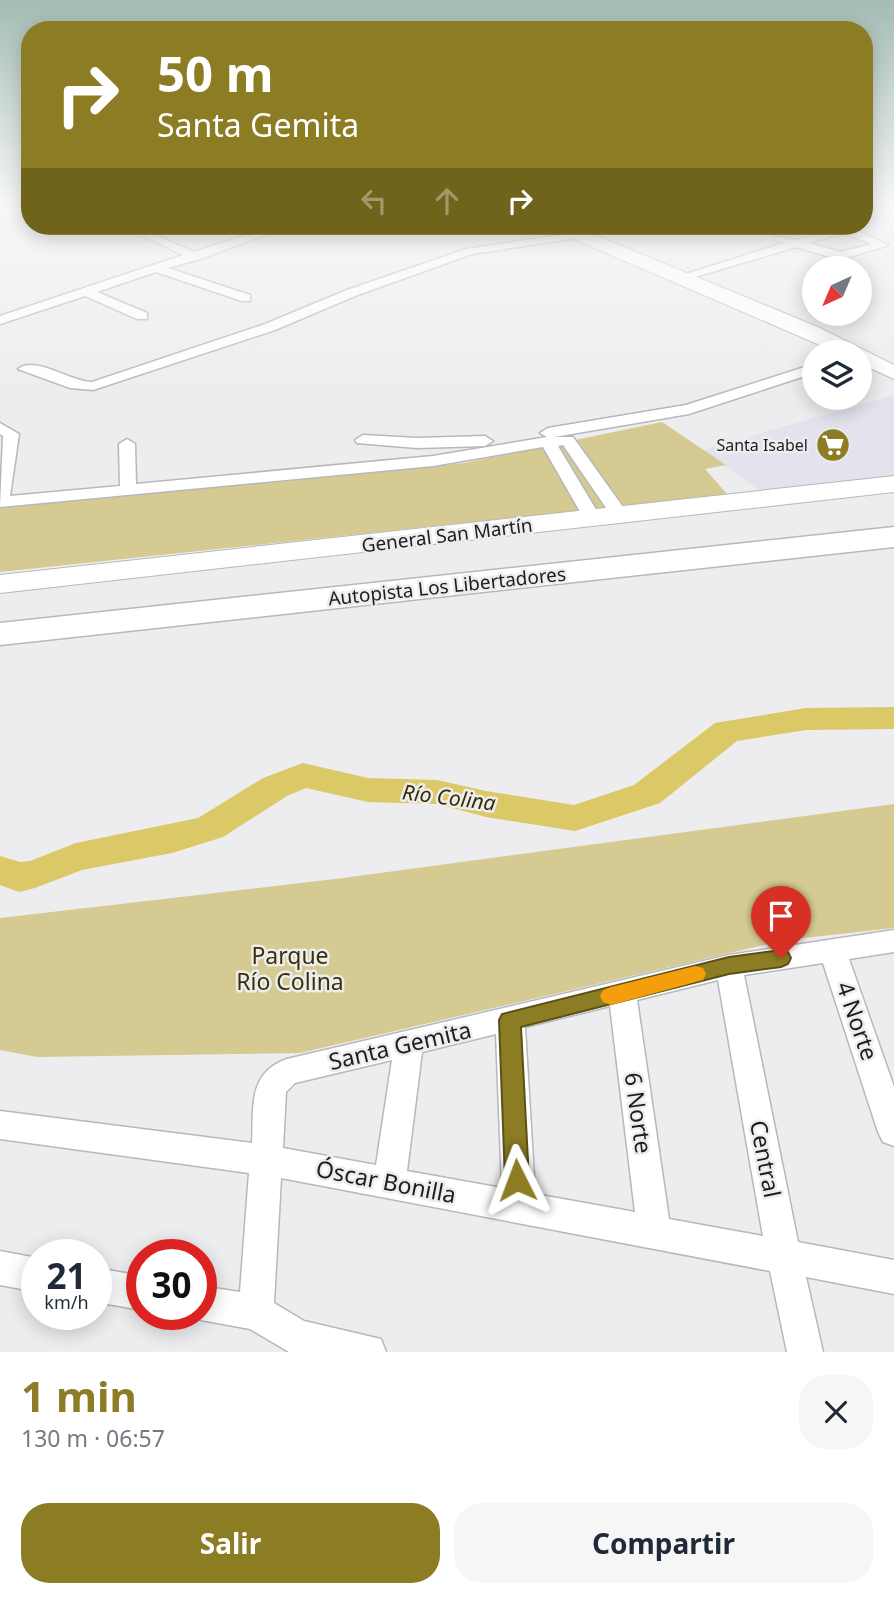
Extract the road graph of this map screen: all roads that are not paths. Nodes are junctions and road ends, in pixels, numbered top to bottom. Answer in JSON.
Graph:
{"nodes":[{"id":1,"x":156,"y":270,"type":"edge"},
{"id":2,"x":162,"y":270,"type":"edge"},
{"id":3,"x":416,"y":270,"type":"edge"},
{"id":4,"x":673,"y":270,"type":"edge"},
{"id":5,"x":689,"y":270,"type":"edge"},
{"id":6,"x":685,"y":271,"type":"joint"},
{"id":7,"x":88,"y":292,"type":"junction"},
{"id":8,"x":246,"y":298,"type":"dead end"},
{"id":9,"x":763,"y":306,"type":"junction"},
{"id":10,"x":142,"y":316,"type":"dead end"},
{"id":11,"x":0,"y":320,"type":"edge"},
{"id":12,"x":829,"y":340,"type":"edge"},
{"id":13,"x":872,"y":362,"type":"edge"},
{"id":14,"x":25,"y":369,"type":"dead end"},
{"id":15,"x":802,"y":372,"type":"edge"},
{"id":16,"x":894,"y":373,"type":"edge"},
{"id":17,"x":0,"y":428,"type":"edge"},
{"id":18,"x":363,"y":440,"type":"dead end"},
{"id":19,"x":548,"y":442,"type":"junction"},
{"id":20,"x":127,"y":444,"type":"dead end"},
{"id":21,"x":894,"y":484,"type":"edge"},
{"id":22,"x":128,"y":490,"type":"junction"},
{"id":23,"x":0,"y":502,"type":"edge"},
{"id":24,"x":619,"y":514,"type":"junction"},
{"id":25,"x":592,"y":518,"type":"junction"},
{"id":26,"x":894,"y":521,"type":"edge"},
{"id":27,"x":894,"y":537,"type":"edge"},
{"id":28,"x":0,"y":583,"type":"edge"},
{"id":29,"x":0,"y":615,"type":"edge"},
{"id":30,"x":0,"y":635,"type":"edge"},
{"id":31,"x":894,"y":941,"type":"edge"},
{"id":32,"x":833,"y":951,"type":"junction"},
{"id":33,"x":729,"y":965,"type":"junction"},
{"id":34,"x":622,"y":993,"type":"junction"},
{"id":35,"x":510,"y":1020,"type":"junction"},
{"id":36,"x":409,"y":1043,"type":"junction"},
{"id":37,"x":0,"y":1125,"type":"edge"},
{"id":38,"x":894,"y":1132,"type":"edge"},
{"id":39,"x":267,"y":1160,"type":"junction"},
{"id":40,"x":389,"y":1183,"type":"junction"},
{"id":41,"x":519,"y":1207,"type":"junction"},
{"id":42,"x":654,"y":1232,"type":"junction"},
{"id":43,"x":784,"y":1257,"type":"junction"},
{"id":44,"x":0,"y":1269,"type":"edge"},
{"id":45,"x":21,"y":1272,"type":"edge"},
{"id":46,"x":894,"y":1277,"type":"edge"},
{"id":47,"x":217,"y":1306,"type":"edge"},
{"id":48,"x":256,"y":1312,"type":"junction"},
{"id":49,"x":296,"y":1345,"type":"edge"},
{"id":50,"x":368,"y":1352,"type":"edge"},
{"id":51,"x":805,"y":1352,"type":"edge"}],
"edges":[{"from":1,"to":7,"type":"street"},
{"from":2,"to":8,"type":"street"},
{"from":3,"to":14,"type":"street"},
{"from":4,"to":9,"type":"street"},
{"from":5,"to":6,"type":"street"},
{"from":6,"to":9,"type":"street"},
{"from":7,"to":10,"type":"street"},
{"from":7,"to":11,"type":"street"},
{"from":9,"to":12,"type":"street"},
{"from":13,"to":16,"type":"street"},
{"from":15,"to":18,"type":"street"},
{"from":17,"to":23,"type":"street"},
{"from":19,"to":22,"type":"street"},
{"from":19,"to":24,"type":"street"},
{"from":19,"to":25,"type":"street"},
{"from":20,"to":22,"type":"street"},
{"from":21,"to":24,"type":"street","name":"General San Martín"},
{"from":22,"to":23,"type":"street"},
{"from":24,"to":25,"type":"street","name":"General San Martín"},
{"from":25,"to":28,"type":"street","name":"General San Martín"},
{"from":26,"to":29,"type":"highway","name":"Autopista Los Libertadores"},
{"from":27,"to":30,"type":"highway","name":"Autopista Los Libertadores"},
{"from":31,"to":32,"type":"street","name":"Santa Gemita"},
{"from":32,"to":33,"type":"street","name":"Santa Gemita"},
{"from":32,"to":38,"type":"street","name":"4 Norte"},
{"from":33,"to":34,"type":"street","name":"Santa Gemita"},
{"from":33,"to":43,"type":"street","name":"Central"},
{"from":34,"to":35,"type":"street","name":"Santa Gemita"},
{"from":34,"to":42,"type":"street","name":"6 Norte"},
{"from":35,"to":36,"type":"street","name":"Santa Gemita"},
{"from":35,"to":41,"type":"street"},
{"from":36,"to":39,"type":"street","name":"Santa Gemita"},
{"from":36,"to":40,"type":"street"},
{"from":37,"to":39,"type":"street","name":"Óscar Bonilla"},
{"from":39,"to":40,"type":"street","name":"Óscar Bonilla"},
{"from":39,"to":48,"type":"street","name":"Santa Gemita"},
{"from":40,"to":41,"type":"street","name":"Óscar Bonilla"},
{"from":41,"to":42,"type":"street","name":"Óscar Bonilla"},
{"from":42,"to":43,"type":"street","name":"Óscar Bonilla"},
{"from":43,"to":46,"type":"street","name":"Óscar Bonilla"},
{"from":43,"to":51,"type":"street","name":"Central"},
{"from":44,"to":45,"type":"street"},
{"from":47,"to":48,"type":"street"},
{"from":48,"to":49,"type":"street"},
{"from":49,"to":50,"type":"street"}]}
